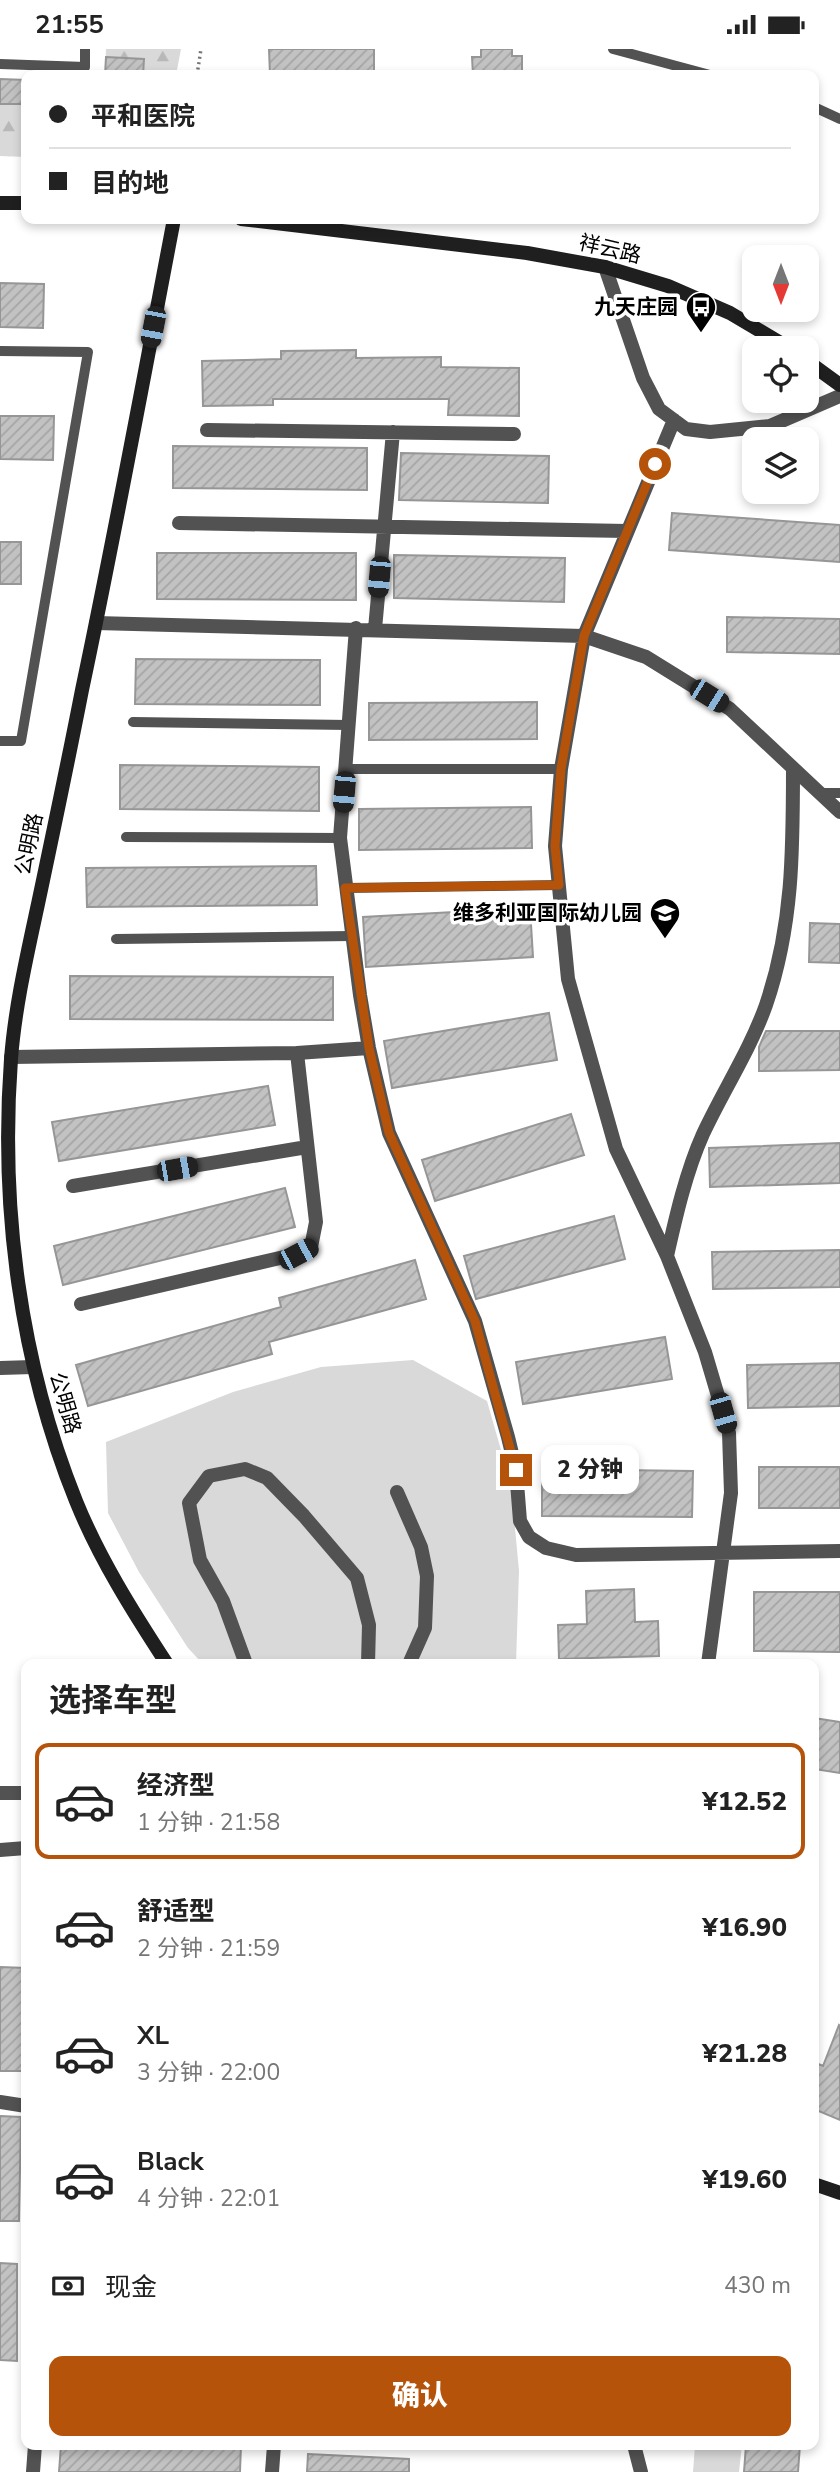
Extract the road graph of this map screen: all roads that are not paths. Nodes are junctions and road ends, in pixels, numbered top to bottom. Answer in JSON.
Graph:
{"nodes":[{"id":1,"x":85,"y":49,"type":"edge"},
{"id":2,"x":613,"y":49,"type":"edge"},
{"id":3,"x":0,"y":64,"type":"edge"},
{"id":4,"x":691,"y":70,"type":"edge"},
{"id":5,"x":819,"y":109,"type":"edge"},
{"id":6,"x":840,"y":119,"type":"edge"},
{"id":7,"x":0,"y":203,"type":"edge"},
{"id":8,"x":21,"y":203,"type":"edge"},
{"id":9,"x":173,"y":224,"type":"edge"},
{"id":10,"x":283,"y":224,"type":"edge"},
{"id":11,"x":605,"y":267,"type":"junction"},
{"id":12,"x":769,"y":336,"type":"edge"},
{"id":13,"x":0,"y":351,"type":"edge"},
{"id":14,"x":819,"y":370,"type":"edge"},
{"id":15,"x":840,"y":385,"type":"edge"},
{"id":16,"x":840,"y":396,"type":"edge"},
{"id":17,"x":674,"y":420,"type":"junction"},
{"id":18,"x":207,"y":429,"type":"dead end"},
{"id":19,"x":393,"y":432,"type":"junction"},
{"id":20,"x":514,"y":434,"type":"dead end"},
{"id":21,"x":179,"y":523,"type":"dead end"},
{"id":22,"x":384,"y":526,"type":"junction"},
{"id":23,"x":627,"y":531,"type":"junction"},
{"id":24,"x":96,"y":623,"type":"junction"},
{"id":25,"x":356,"y":628,"type":"junction"},
{"id":26,"x":375,"y":629,"type":"junction"},
{"id":27,"x":584,"y":636,"type":"junction"},
{"id":28,"x":133,"y":722,"type":"dead end"},
{"id":29,"x":349,"y":725,"type":"junction"},
{"id":30,"x":0,"y":741,"type":"edge"},
{"id":31,"x":793,"y":768,"type":"junction"},
{"id":32,"x":346,"y":769,"type":"junction"},
{"id":33,"x":561,"y":769,"type":"junction"},
{"id":34,"x":819,"y":793,"type":"junction"},
{"id":35,"x":840,"y":793,"type":"edge"},
{"id":36,"x":840,"y":813,"type":"edge"},
{"id":37,"x":126,"y":837,"type":"dead end"},
{"id":38,"x":340,"y":838,"type":"junction"},
{"id":39,"x":559,"y":885,"type":"junction"},
{"id":40,"x":345,"y":888,"type":"junction"},
{"id":41,"x":352,"y":936,"type":"junction"},
{"id":42,"x":116,"y":939,"type":"dead end"},
{"id":43,"x":369,"y":1048,"type":"junction"},
{"id":44,"x":297,"y":1053,"type":"junction"},
{"id":45,"x":11,"y":1058,"type":"junction"},
{"id":46,"x":307,"y":1147,"type":"junction"},
{"id":47,"x":73,"y":1186,"type":"dead end"},
{"id":48,"x":667,"y":1256,"type":"junction"},
{"id":49,"x":81,"y":1304,"type":"dead end"},
{"id":50,"x":33,"y":1367,"type":"junction"},
{"id":51,"x":0,"y":1368,"type":"edge"},
{"id":52,"x":397,"y":1492,"type":"dead end"},
{"id":53,"x":840,"y":1552,"type":"edge"},
{"id":54,"x":722,"y":1553,"type":"junction"},
{"id":55,"x":164,"y":1659,"type":"edge"},
{"id":56,"x":244,"y":1659,"type":"edge"},
{"id":57,"x":368,"y":1659,"type":"edge"},
{"id":58,"x":411,"y":1659,"type":"edge"},
{"id":59,"x":709,"y":1659,"type":"edge"},
{"id":60,"x":0,"y":1793,"type":"edge"},
{"id":61,"x":21,"y":1793,"type":"dead end"},
{"id":62,"x":21,"y":1848,"type":"edge"},
{"id":63,"x":0,"y":1850,"type":"edge"},
{"id":64,"x":0,"y":2102,"type":"edge"},
{"id":65,"x":21,"y":2105,"type":"edge"},
{"id":66,"x":819,"y":2185,"type":"edge"},
{"id":67,"x":840,"y":2193,"type":"edge"},
{"id":68,"x":35,"y":2450,"type":"edge"},
{"id":69,"x":274,"y":2450,"type":"edge"},
{"id":70,"x":635,"y":2450,"type":"edge"},
{"id":71,"x":33,"y":2472,"type":"edge"},
{"id":72,"x":272,"y":2472,"type":"edge"},
{"id":73,"x":641,"y":2472,"type":"edge"}],
"edges":[{"from":1,"to":3,"type":"lane"},
{"from":2,"to":4,"type":"lane"},
{"from":5,"to":6,"type":"lane"},
{"from":7,"to":8,"type":"street"},
{"from":9,"to":24,"type":"street","name":"公明路"},
{"from":10,"to":11,"type":"street","name":"祥云路"},
{"from":11,"to":12,"type":"street","name":"祥云路"},
{"from":11,"to":17,"type":"street"},
{"from":13,"to":30,"type":"lane"},
{"from":14,"to":15,"type":"street"},
{"from":16,"to":17,"type":"street"},
{"from":17,"to":23,"type":"street"},
{"from":18,"to":19,"type":"street"},
{"from":19,"to":20,"type":"street"},
{"from":19,"to":22,"type":"street"},
{"from":21,"to":22,"type":"street"},
{"from":22,"to":23,"type":"street"},
{"from":22,"to":26,"type":"street"},
{"from":23,"to":27,"type":"street"},
{"from":24,"to":25,"type":"street"},
{"from":24,"to":45,"type":"street","name":"公明路"},
{"from":25,"to":26,"type":"street"},
{"from":25,"to":29,"type":"street"},
{"from":26,"to":27,"type":"street"},
{"from":27,"to":31,"type":"street"},
{"from":27,"to":33,"type":"street"},
{"from":28,"to":29,"type":"lane"},
{"from":29,"to":32,"type":"street"},
{"from":31,"to":34,"type":"street"},
{"from":31,"to":48,"type":"street"},
{"from":32,"to":33,"type":"lane"},
{"from":32,"to":38,"type":"street"},
{"from":33,"to":39,"type":"street"},
{"from":34,"to":35,"type":"lane"},
{"from":34,"to":36,"type":"street"},
{"from":37,"to":38,"type":"lane"},
{"from":38,"to":40,"type":"street"},
{"from":39,"to":40,"type":"lane"},
{"from":39,"to":48,"type":"street"},
{"from":40,"to":41,"type":"street"},
{"from":41,"to":42,"type":"lane"},
{"from":41,"to":43,"type":"street"},
{"from":43,"to":44,"type":"street"},
{"from":43,"to":54,"type":"street"},
{"from":44,"to":45,"type":"street"},
{"from":44,"to":46,"type":"street"},
{"from":45,"to":50,"type":"street","name":"公明路"},
{"from":46,"to":47,"type":"street"},
{"from":46,"to":49,"type":"street"},
{"from":48,"to":54,"type":"street"},
{"from":50,"to":51,"type":"street"},
{"from":50,"to":55,"type":"street","name":"公明路"},
{"from":52,"to":58,"type":"street"},
{"from":53,"to":54,"type":"street"},
{"from":54,"to":59,"type":"street"},
{"from":56,"to":57,"type":"street"},
{"from":60,"to":61,"type":"street"},
{"from":62,"to":63,"type":"street"},
{"from":64,"to":65,"type":"street"},
{"from":66,"to":67,"type":"street"},
{"from":68,"to":71,"type":"street"},
{"from":69,"to":72,"type":"street"},
{"from":70,"to":73,"type":"street"}]}
